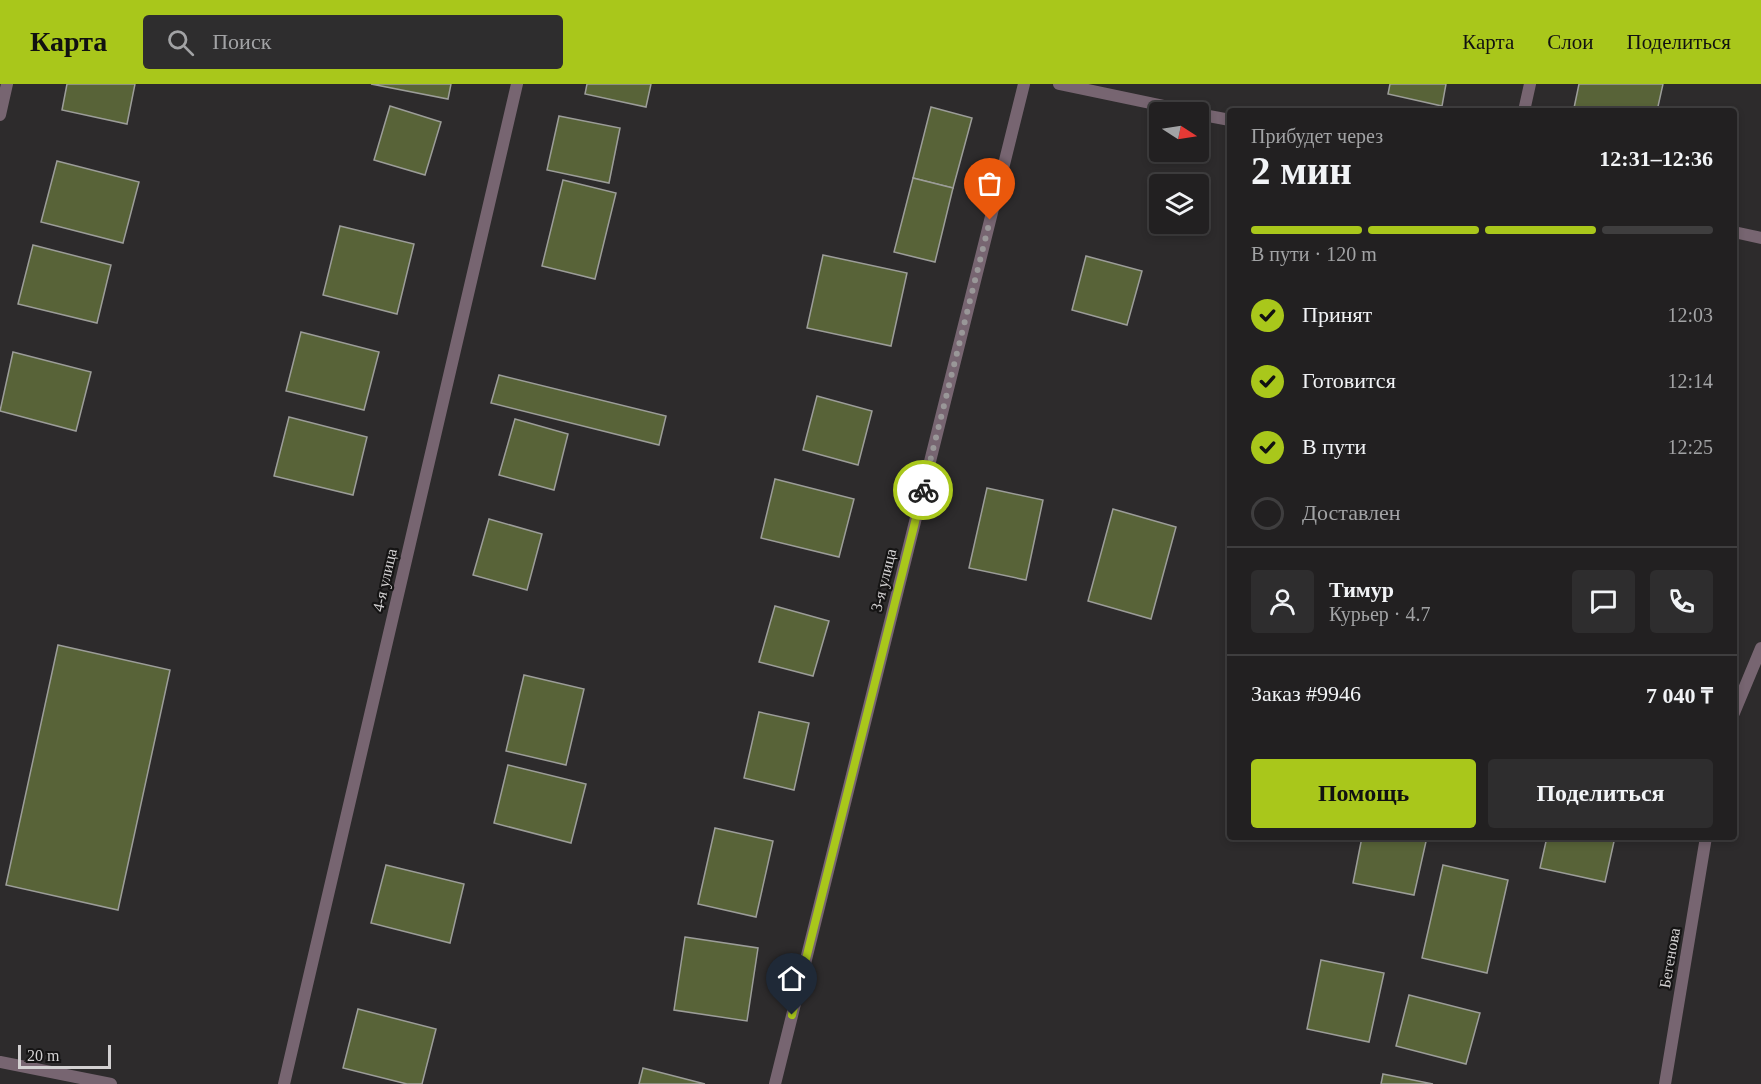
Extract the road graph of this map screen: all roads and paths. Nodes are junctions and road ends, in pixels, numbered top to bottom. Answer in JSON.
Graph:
{"nodes":[{"id":1,"x":7,"y":84,"type":"edge"},
{"id":2,"x":517,"y":84,"type":"edge"},
{"id":3,"x":1024,"y":84,"type":"edge"},
{"id":4,"x":1059,"y":84,"type":"edge"},
{"id":5,"x":1530,"y":84,"type":"edge"},
{"id":6,"x":1149,"y":103,"type":"edge"},
{"id":7,"x":1525,"y":108,"type":"edge"},
{"id":8,"x":0,"y":115,"type":"edge"},
{"id":9,"x":1209,"y":116,"type":"edge"},
{"id":10,"x":1227,"y":119,"type":"edge"},
{"id":11,"x":1737,"y":233,"type":"edge"},
{"id":12,"x":1761,"y":238,"type":"edge"},
{"id":13,"x":1761,"y":648,"type":"edge"},
{"id":14,"x":1737,"y":706,"type":"edge"},
{"id":15,"x":1706,"y":840,"type":"edge"},
{"id":16,"x":0,"y":1062,"type":"edge"},
{"id":17,"x":111,"y":1084,"type":"edge"},
{"id":18,"x":284,"y":1084,"type":"edge"},
{"id":19,"x":775,"y":1084,"type":"edge"},
{"id":20,"x":1665,"y":1084,"type":"edge"}],
"edges":[{"from":1,"to":8,"type":"street"},
{"from":2,"to":18,"type":"street","name":"4-я улица"},
{"from":3,"to":19,"type":"street","name":"3-я улица"},
{"from":4,"to":6,"type":"street"},
{"from":5,"to":7,"type":"street"},
{"from":9,"to":10,"type":"street"},
{"from":11,"to":12,"type":"street"},
{"from":13,"to":14,"type":"street"},
{"from":15,"to":20,"type":"street","name":"Бегенова"},
{"from":16,"to":17,"type":"street"}]}
